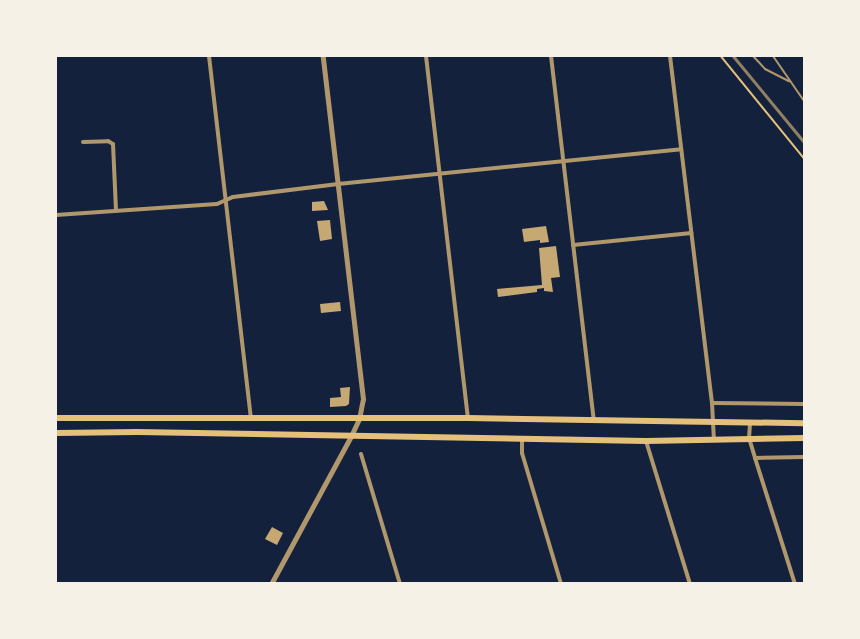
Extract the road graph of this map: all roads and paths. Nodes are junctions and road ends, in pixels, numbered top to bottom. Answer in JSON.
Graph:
{"nodes":[{"id":1,"x":209,"y":56,"type":"edge"},
{"id":2,"x":323,"y":56,"type":"edge"},
{"id":3,"x":426,"y":56,"type":"edge"},
{"id":4,"x":551,"y":56,"type":"edge"},
{"id":5,"x":670,"y":56,"type":"edge"},
{"id":6,"x":721,"y":56,"type":"edge"},
{"id":7,"x":753,"y":56,"type":"edge"},
{"id":8,"x":773,"y":56,"type":"edge"},
{"id":9,"x":789,"y":81,"type":"junction"},
{"id":10,"x":804,"y":101,"type":"edge"},
{"id":11,"x":83,"y":142,"type":"dead end"},
{"id":12,"x":681,"y":149,"type":"junction"},
{"id":13,"x":804,"y":158,"type":"edge"},
{"id":14,"x":563,"y":161,"type":"junction"},
{"id":15,"x":440,"y":174,"type":"junction"},
{"id":16,"x":338,"y":184,"type":"junction"},
{"id":17,"x":225,"y":201,"type":"junction"},
{"id":18,"x":116,"y":211,"type":"junction"},
{"id":19,"x":56,"y":215,"type":"edge"},
{"id":20,"x":691,"y":233,"type":"junction"},
{"id":21,"x":573,"y":245,"type":"junction"},
{"id":22,"x":712,"y":403,"type":"junction"},
{"id":23,"x":804,"y":404,"type":"edge"},
{"id":24,"x":56,"y":418,"type":"edge"},
{"id":25,"x":251,"y":418,"type":"junction"},
{"id":26,"x":468,"y":418,"type":"junction"},
{"id":27,"x":359,"y":419,"type":"junction"},
{"id":28,"x":594,"y":421,"type":"junction"},
{"id":29,"x":804,"y":423,"type":"edge"},
{"id":30,"x":714,"y":424,"type":"junction"},
{"id":31,"x":750,"y":424,"type":"junction"},
{"id":32,"x":56,"y":433,"type":"edge"},
{"id":33,"x":351,"y":436,"type":"junction"},
{"id":34,"x":714,"y":438,"type":"junction"},
{"id":35,"x":750,"y":438,"type":"junction"},
{"id":36,"x":804,"y":438,"type":"edge"},
{"id":37,"x":522,"y":440,"type":"junction"},
{"id":38,"x":646,"y":441,"type":"junction"},
{"id":39,"x":361,"y":454,"type":"dead end"},
{"id":40,"x":804,"y":457,"type":"edge"},
{"id":41,"x":755,"y":458,"type":"junction"},
{"id":42,"x":271,"y":584,"type":"edge"},
{"id":43,"x":400,"y":584,"type":"edge"},
{"id":44,"x":561,"y":584,"type":"edge"},
{"id":45,"x":690,"y":584,"type":"edge"},
{"id":46,"x":795,"y":584,"type":"edge"}],
"edges":[{"from":1,"to":17,"type":"street"},
{"from":2,"to":16,"type":"street"},
{"from":3,"to":15,"type":"street"},
{"from":4,"to":14,"type":"street"},
{"from":5,"to":12,"type":"street"},
{"from":6,"to":13,"type":"path"},
{"from":7,"to":9,"type":"lane"},
{"from":8,"to":9,"type":"lane"},
{"from":9,"to":10,"type":"lane"},
{"from":11,"to":18,"type":"street"},
{"from":12,"to":14,"type":"street"},
{"from":12,"to":20,"type":"street"},
{"from":14,"to":15,"type":"street"},
{"from":14,"to":21,"type":"street"},
{"from":15,"to":16,"type":"street"},
{"from":15,"to":26,"type":"street"},
{"from":16,"to":17,"type":"street"},
{"from":16,"to":27,"type":"street"},
{"from":17,"to":18,"type":"street"},
{"from":17,"to":25,"type":"street"},
{"from":18,"to":19,"type":"street"},
{"from":20,"to":21,"type":"street"},
{"from":20,"to":22,"type":"street"},
{"from":21,"to":28,"type":"street"},
{"from":22,"to":23,"type":"street"},
{"from":22,"to":30,"type":"street"},
{"from":24,"to":25,"type":"main road"},
{"from":25,"to":27,"type":"main road"},
{"from":26,"to":27,"type":"main road"},
{"from":26,"to":28,"type":"main road"},
{"from":27,"to":33,"type":"street"},
{"from":28,"to":30,"type":"main road"},
{"from":29,"to":31,"type":"main road"},
{"from":30,"to":31,"type":"main road"},
{"from":30,"to":34,"type":"street"},
{"from":31,"to":35,"type":"street"},
{"from":32,"to":33,"type":"main road"},
{"from":33,"to":37,"type":"main road"},
{"from":33,"to":42,"type":"street"},
{"from":34,"to":35,"type":"main road"},
{"from":34,"to":38,"type":"main road"},
{"from":35,"to":36,"type":"main road"},
{"from":35,"to":41,"type":"street"},
{"from":37,"to":38,"type":"main road"},
{"from":37,"to":44,"type":"street"},
{"from":38,"to":45,"type":"street"},
{"from":39,"to":43,"type":"street"},
{"from":40,"to":41,"type":"street"},
{"from":41,"to":46,"type":"street"}]}
